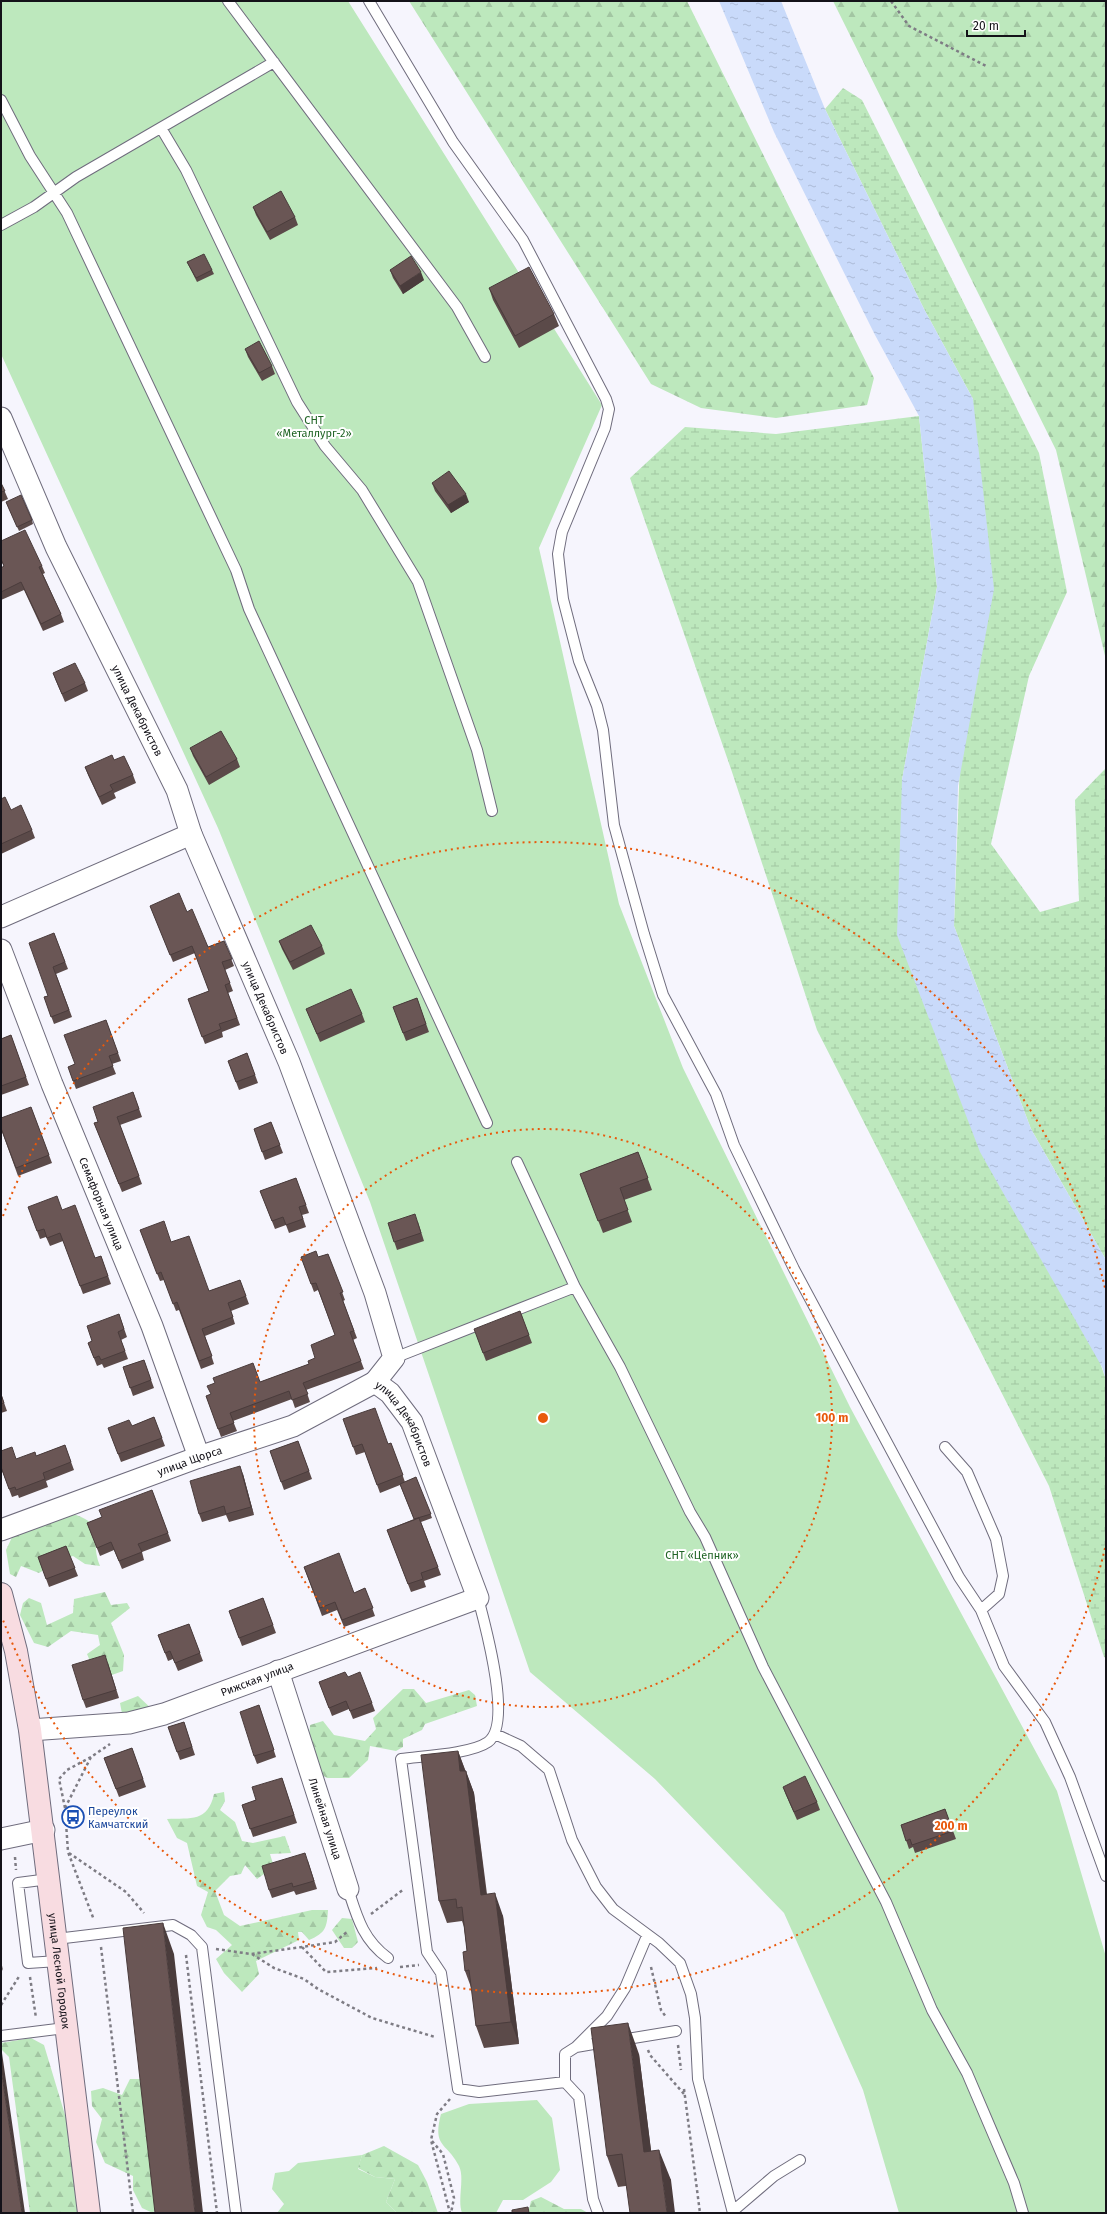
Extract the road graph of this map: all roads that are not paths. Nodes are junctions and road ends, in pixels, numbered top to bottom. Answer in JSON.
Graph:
{"nodes":[{"id":1,"x":228,"y":1,"type":"edge"},
{"id":2,"x":370,"y":1,"type":"edge"},
{"id":3,"x":274,"y":62,"type":"junction"},
{"id":4,"x":1,"y":100,"type":"edge"},
{"id":5,"x":161,"y":128,"type":"junction"},
{"id":6,"x":54,"y":192,"type":"junction"},
{"id":7,"x":1,"y":225,"type":"edge"},
{"id":8,"x":485,"y":357,"type":"dead end"},
{"id":9,"x":1,"y":418,"type":"edge"},
{"id":10,"x":492,"y":811,"type":"dead end"},
{"id":11,"x":191,"y":834,"type":"junction"},
{"id":12,"x":1,"y":917,"type":"edge"},
{"id":13,"x":1,"y":950,"type":"edge"},
{"id":14,"x":486,"y":1123,"type":"dead end"},
{"id":15,"x":517,"y":1162,"type":"dead end"},
{"id":16,"x":575,"y":1287,"type":"junction"},
{"id":17,"x":394,"y":1358,"type":"junction"},
{"id":18,"x":375,"y":1382,"type":"junction"},
{"id":19,"x":944,"y":1447,"type":"dead end"},
{"id":20,"x":199,"y":1457,"type":"junction"},
{"id":21,"x":1,"y":1530,"type":"edge"},
{"id":22,"x":1,"y":1594,"type":"edge"},
{"id":23,"x":478,"y":1598,"type":"junction"},
{"id":24,"x":981,"y":1610,"type":"junction"},
{"id":25,"x":278,"y":1671,"type":"junction"},
{"id":26,"x":30,"y":1730,"type":"junction"},
{"id":27,"x":495,"y":1734,"type":"junction"},
{"id":28,"x":44,"y":1830,"type":"junction"},
{"id":29,"x":6,"y":1838,"type":"edge"},
{"id":30,"x":1106,"y":1876,"type":"edge"},
{"id":31,"x":49,"y":1879,"type":"junction"},
{"id":32,"x":348,"y":1889,"type":"joint"},
{"id":33,"x":646,"y":1936,"type":"junction"},
{"id":34,"x":56,"y":1939,"type":"junction"},
{"id":35,"x":388,"y":1958,"type":"dead end"},
{"id":36,"x":58,"y":1961,"type":"junction"},
{"id":37,"x":65,"y":2028,"type":"junction"},
{"id":38,"x":676,"y":2031,"type":"road end"},
{"id":39,"x":1,"y":2036,"type":"edge"},
{"id":40,"x":576,"y":2047,"type":"junction"},
{"id":41,"x":565,"y":2082,"type":"junction"},
{"id":42,"x":800,"y":2160,"type":"dead end"},
{"id":43,"x":733,"y":2212,"type":"edge"},
{"id":44,"x":89,"y":2213,"type":"edge"},
{"id":45,"x":236,"y":2213,"type":"edge"},
{"id":46,"x":598,"y":2213,"type":"edge"},
{"id":47,"x":1023,"y":2213,"type":"edge"}],
"edges":[{"from":1,"to":3,"type":"lane"},
{"from":2,"to":24,"type":"lane"},
{"from":3,"to":5,"type":"lane"},
{"from":3,"to":8,"type":"lane"},
{"from":4,"to":6,"type":"lane"},
{"from":5,"to":6,"type":"lane"},
{"from":5,"to":10,"type":"lane"},
{"from":6,"to":7,"type":"lane"},
{"from":6,"to":14,"type":"lane"},
{"from":9,"to":11,"type":"street","name":"улица Декабристов"},
{"from":11,"to":12,"type":"street"},
{"from":11,"to":17,"type":"street","name":"улица Декабристов"},
{"from":13,"to":20,"type":"street","name":"Семафорная улица"},
{"from":15,"to":16,"type":"lane"},
{"from":16,"to":17,"type":"lane"},
{"from":16,"to":47,"type":"lane"},
{"from":17,"to":18,"type":"street","name":"улица Декабристов"},
{"from":18,"to":20,"type":"street","name":"улица Щорса"},
{"from":18,"to":23,"type":"street","name":"улица Декабристов"},
{"from":19,"to":24,"type":"lane"},
{"from":20,"to":21,"type":"street","name":"улица Щорса"},
{"from":22,"to":26,"type":"street","name":"улица Лесной Городок"},
{"from":23,"to":25,"type":"street","name":"Рижская улица"},
{"from":23,"to":27,"type":"lane"},
{"from":24,"to":30,"type":"lane"},
{"from":25,"to":26,"type":"street","name":"Рижская улица"},
{"from":25,"to":32,"type":"street","name":"Линейная улица"},
{"from":26,"to":28,"type":"street","name":"улица Лесной Городок"},
{"from":27,"to":33,"type":"lane"},
{"from":27,"to":41,"type":"lane"},
{"from":28,"to":29,"type":"street"},
{"from":28,"to":31,"type":"street","name":"улица Лесной Городок"},
{"from":31,"to":34,"type":"street","name":"улица Лесной Городок"},
{"from":31,"to":36,"type":"lane"},
{"from":32,"to":35,"type":"lane","name":"Линейная улица"},
{"from":33,"to":40,"type":"lane"},
{"from":33,"to":43,"type":"lane"},
{"from":34,"to":36,"type":"street","name":"улица Лесной Городок"},
{"from":34,"to":45,"type":"lane"},
{"from":36,"to":37,"type":"street","name":"улица Лесной Городок"},
{"from":37,"to":39,"type":"lane"},
{"from":37,"to":44,"type":"street","name":"улица Лесной Городок"},
{"from":38,"to":40,"type":"lane"},
{"from":40,"to":41,"type":"lane"},
{"from":41,"to":46,"type":"lane"},
{"from":42,"to":43,"type":"lane"}]}
